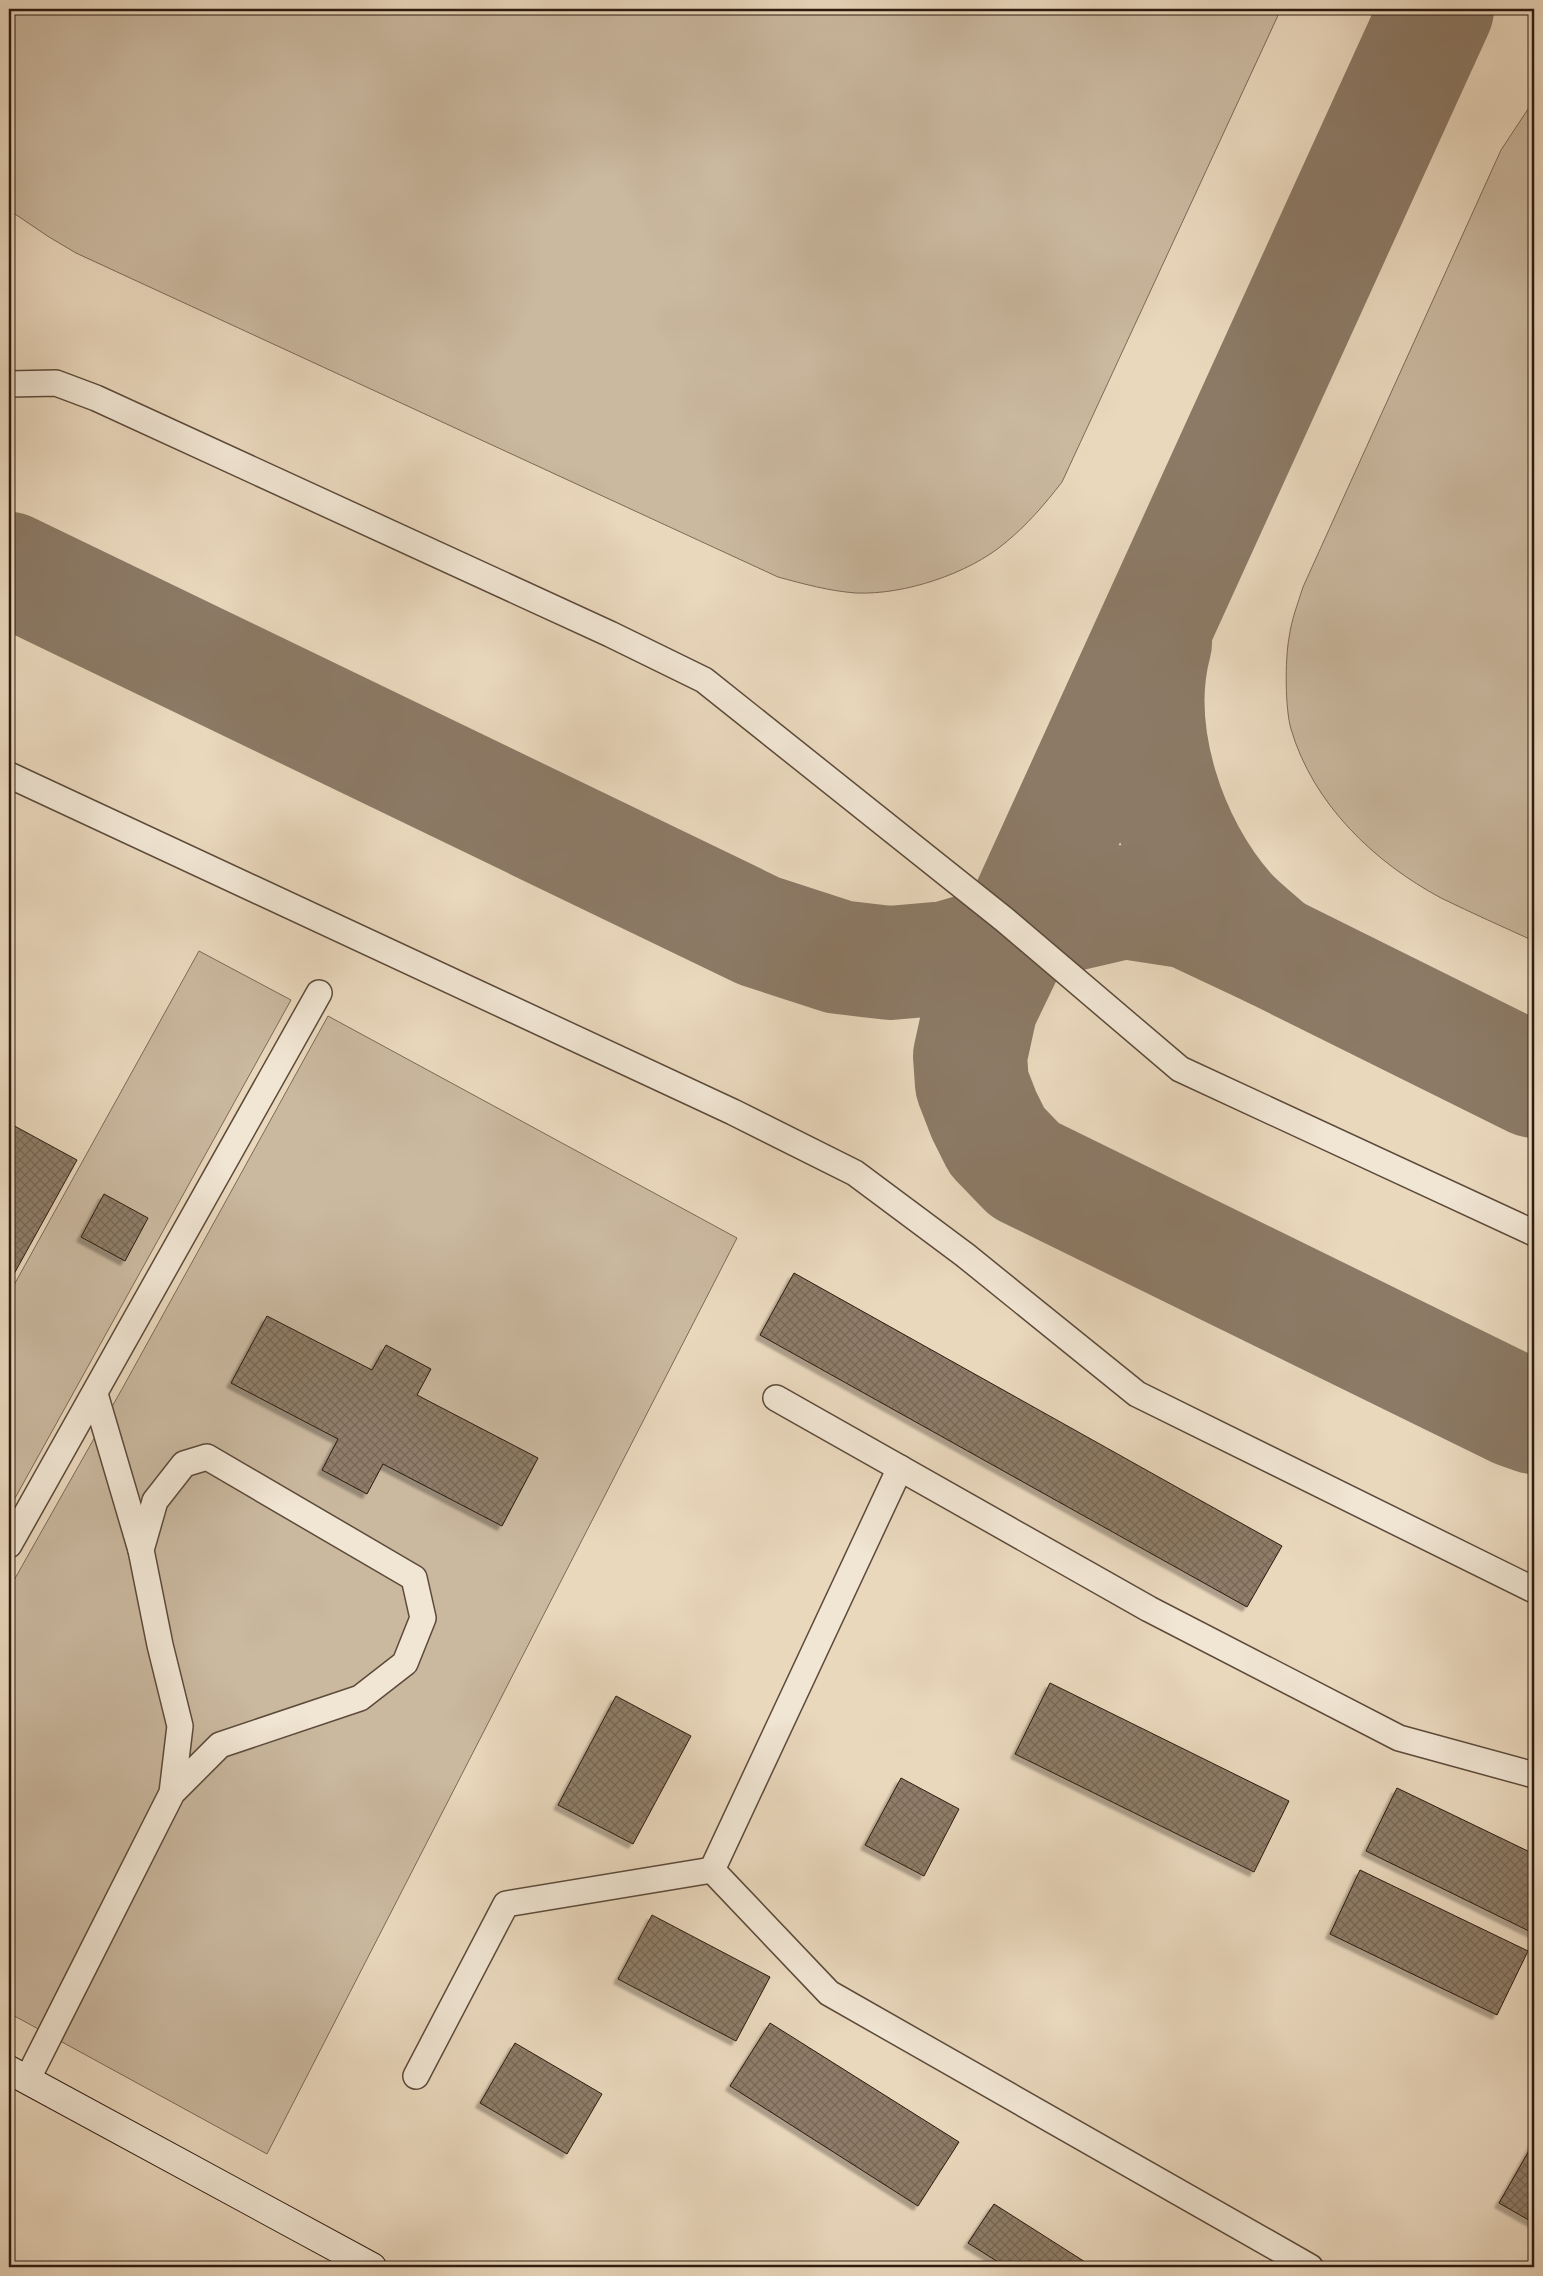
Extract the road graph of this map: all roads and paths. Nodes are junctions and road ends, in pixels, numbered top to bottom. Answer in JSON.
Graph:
{"nodes":[{"id":1,"x":9,"y":384,"type":"edge"},
{"id":2,"x":9,"y":775,"type":"edge"},
{"id":3,"x":319,"y":993,"type":"dead end"},
{"id":4,"x":1534,"y":1233,"type":"edge"},
{"id":5,"x":94,"y":1394,"type":"junction"},
{"id":6,"x":776,"y":1398,"type":"dead end"},
{"id":7,"x":900,"y":1468,"type":"junction"},
{"id":8,"x":9,"y":1545,"type":"edge"},
{"id":9,"x":141,"y":1550,"type":"junction"},
{"id":10,"x":1534,"y":1590,"type":"edge"},
{"id":11,"x":1534,"y":1775,"type":"edge"},
{"id":12,"x":172,"y":1793,"type":"junction"},
{"id":13,"x":712,"y":1870,"type":"junction"},
{"id":14,"x":18,"y":2075,"type":"edge"},
{"id":15,"x":416,"y":2076,"type":"dead end"},
{"id":16,"x":372,"y":2267,"type":"edge"},
{"id":17,"x":1310,"y":2267,"type":"edge"}],
"edges":[{"from":1,"to":4,"type":"lane"},
{"from":2,"to":10,"type":"lane"},
{"from":3,"to":5,"type":"lane"},
{"from":5,"to":8,"type":"lane"},
{"from":5,"to":9,"type":"lane"},
{"from":6,"to":7,"type":"lane"},
{"from":7,"to":11,"type":"lane"},
{"from":7,"to":13,"type":"lane"},
{"from":9,"to":12,"type":"lane"},
{"from":9,"to":12,"type":"lane"},
{"from":12,"to":14,"type":"lane"},
{"from":13,"to":15,"type":"lane"},
{"from":13,"to":17,"type":"lane"},
{"from":14,"to":16,"type":"street"}]}
